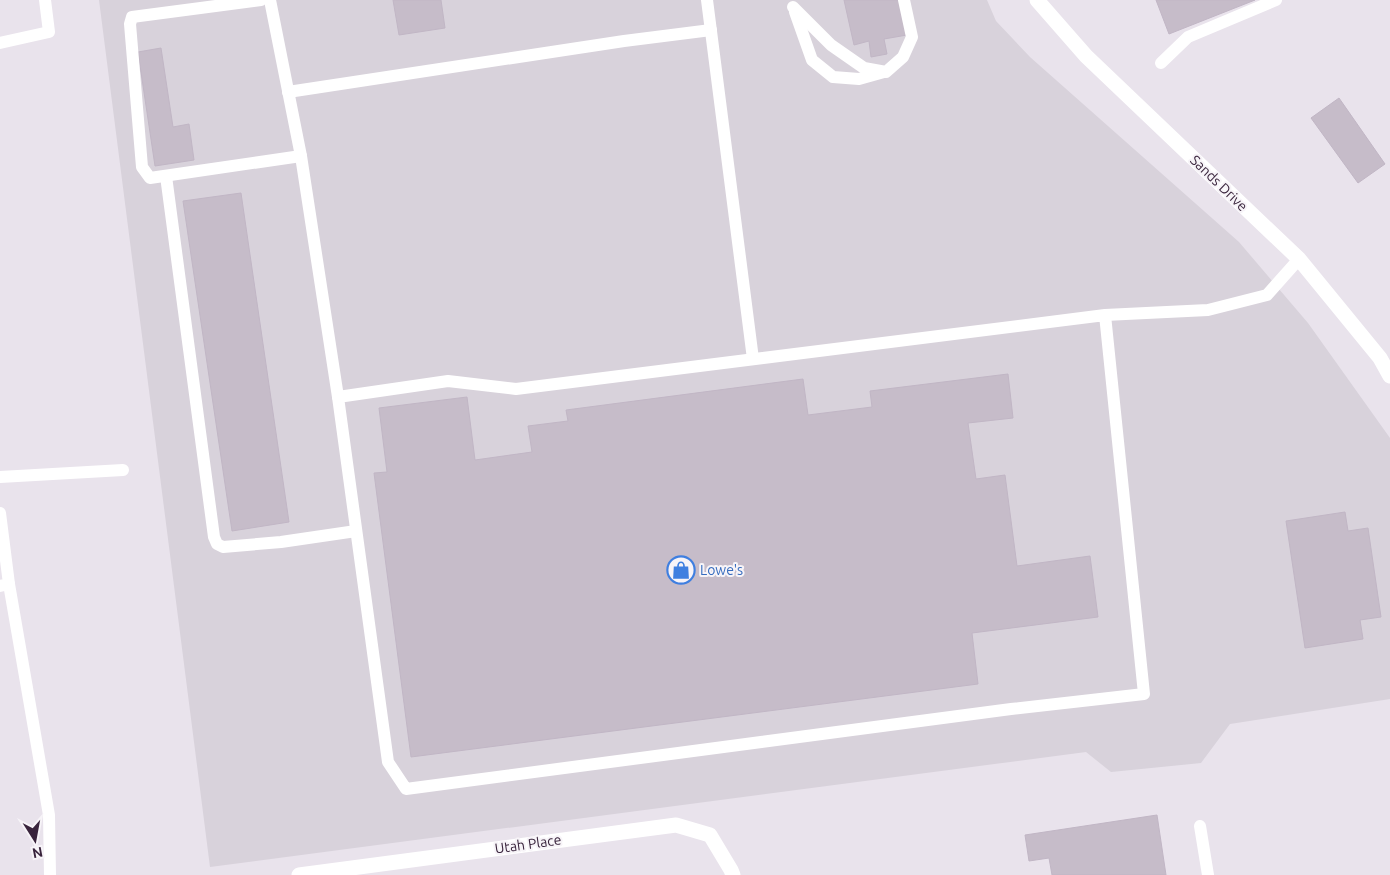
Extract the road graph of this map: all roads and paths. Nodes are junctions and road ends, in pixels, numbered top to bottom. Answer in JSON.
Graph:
{"nodes":[{"id":1,"x":45,"y":0,"type":"edge"},
{"id":2,"x":261,"y":0,"type":"edge"},
{"id":3,"x":270,"y":0,"type":"edge"},
{"id":4,"x":706,"y":0,"type":"edge"},
{"id":5,"x":904,"y":0,"type":"edge"},
{"id":6,"x":1037,"y":0,"type":"edge"},
{"id":7,"x":1276,"y":0,"type":"edge"},
{"id":8,"x":711,"y":30,"type":"junction"},
{"id":9,"x":0,"y":43,"type":"edge"},
{"id":10,"x":1161,"y":63,"type":"dead end"},
{"id":11,"x":886,"y":72,"type":"junction"},
{"id":12,"x":288,"y":92,"type":"junction"},
{"id":13,"x":301,"y":156,"type":"junction"},
{"id":14,"x":166,"y":176,"type":"junction"},
{"id":15,"x":1299,"y":259,"type":"junction"},
{"id":16,"x":1105,"y":315,"type":"junction"},
{"id":17,"x":754,"y":359,"type":"junction"},
{"id":18,"x":1390,"y":376,"type":"edge"},
{"id":19,"x":338,"y":397,"type":"junction"},
{"id":20,"x":123,"y":470,"type":"dead end"},
{"id":21,"x":0,"y":477,"type":"edge"},
{"id":22,"x":0,"y":513,"type":"edge"},
{"id":23,"x":356,"y":530,"type":"junction"},
{"id":24,"x":5,"y":585,"type":"edge"},
{"id":25,"x":1200,"y":826,"type":"dead end"},
{"id":26,"x":50,"y":875,"type":"edge"},
{"id":27,"x":299,"y":875,"type":"edge"},
{"id":28,"x":732,"y":875,"type":"edge"},
{"id":29,"x":1208,"y":875,"type":"edge"}],
"edges":[{"from":1,"to":9,"type":"lane"},
{"from":2,"to":14,"type":"lane"},
{"from":3,"to":12,"type":"lane"},
{"from":4,"to":8,"type":"lane"},
{"from":5,"to":11,"type":"lane"},
{"from":6,"to":15,"type":"street","name":"Sands Drive"},
{"from":7,"to":10,"type":"lane"},
{"from":8,"to":12,"type":"lane"},
{"from":8,"to":17,"type":"lane"},
{"from":11,"to":11,"type":"lane"},
{"from":12,"to":13,"type":"lane"},
{"from":13,"to":14,"type":"lane"},
{"from":13,"to":19,"type":"lane"},
{"from":14,"to":23,"type":"lane"},
{"from":15,"to":16,"type":"lane"},
{"from":15,"to":18,"type":"street","name":"Sands Drive"},
{"from":16,"to":17,"type":"lane"},
{"from":16,"to":23,"type":"lane"},
{"from":17,"to":19,"type":"lane"},
{"from":19,"to":23,"type":"lane"},
{"from":20,"to":21,"type":"lane"},
{"from":22,"to":24,"type":"lane"},
{"from":24,"to":26,"type":"lane"},
{"from":25,"to":29,"type":"lane"},
{"from":27,"to":28,"type":"street","name":"Utah Place"}]}
